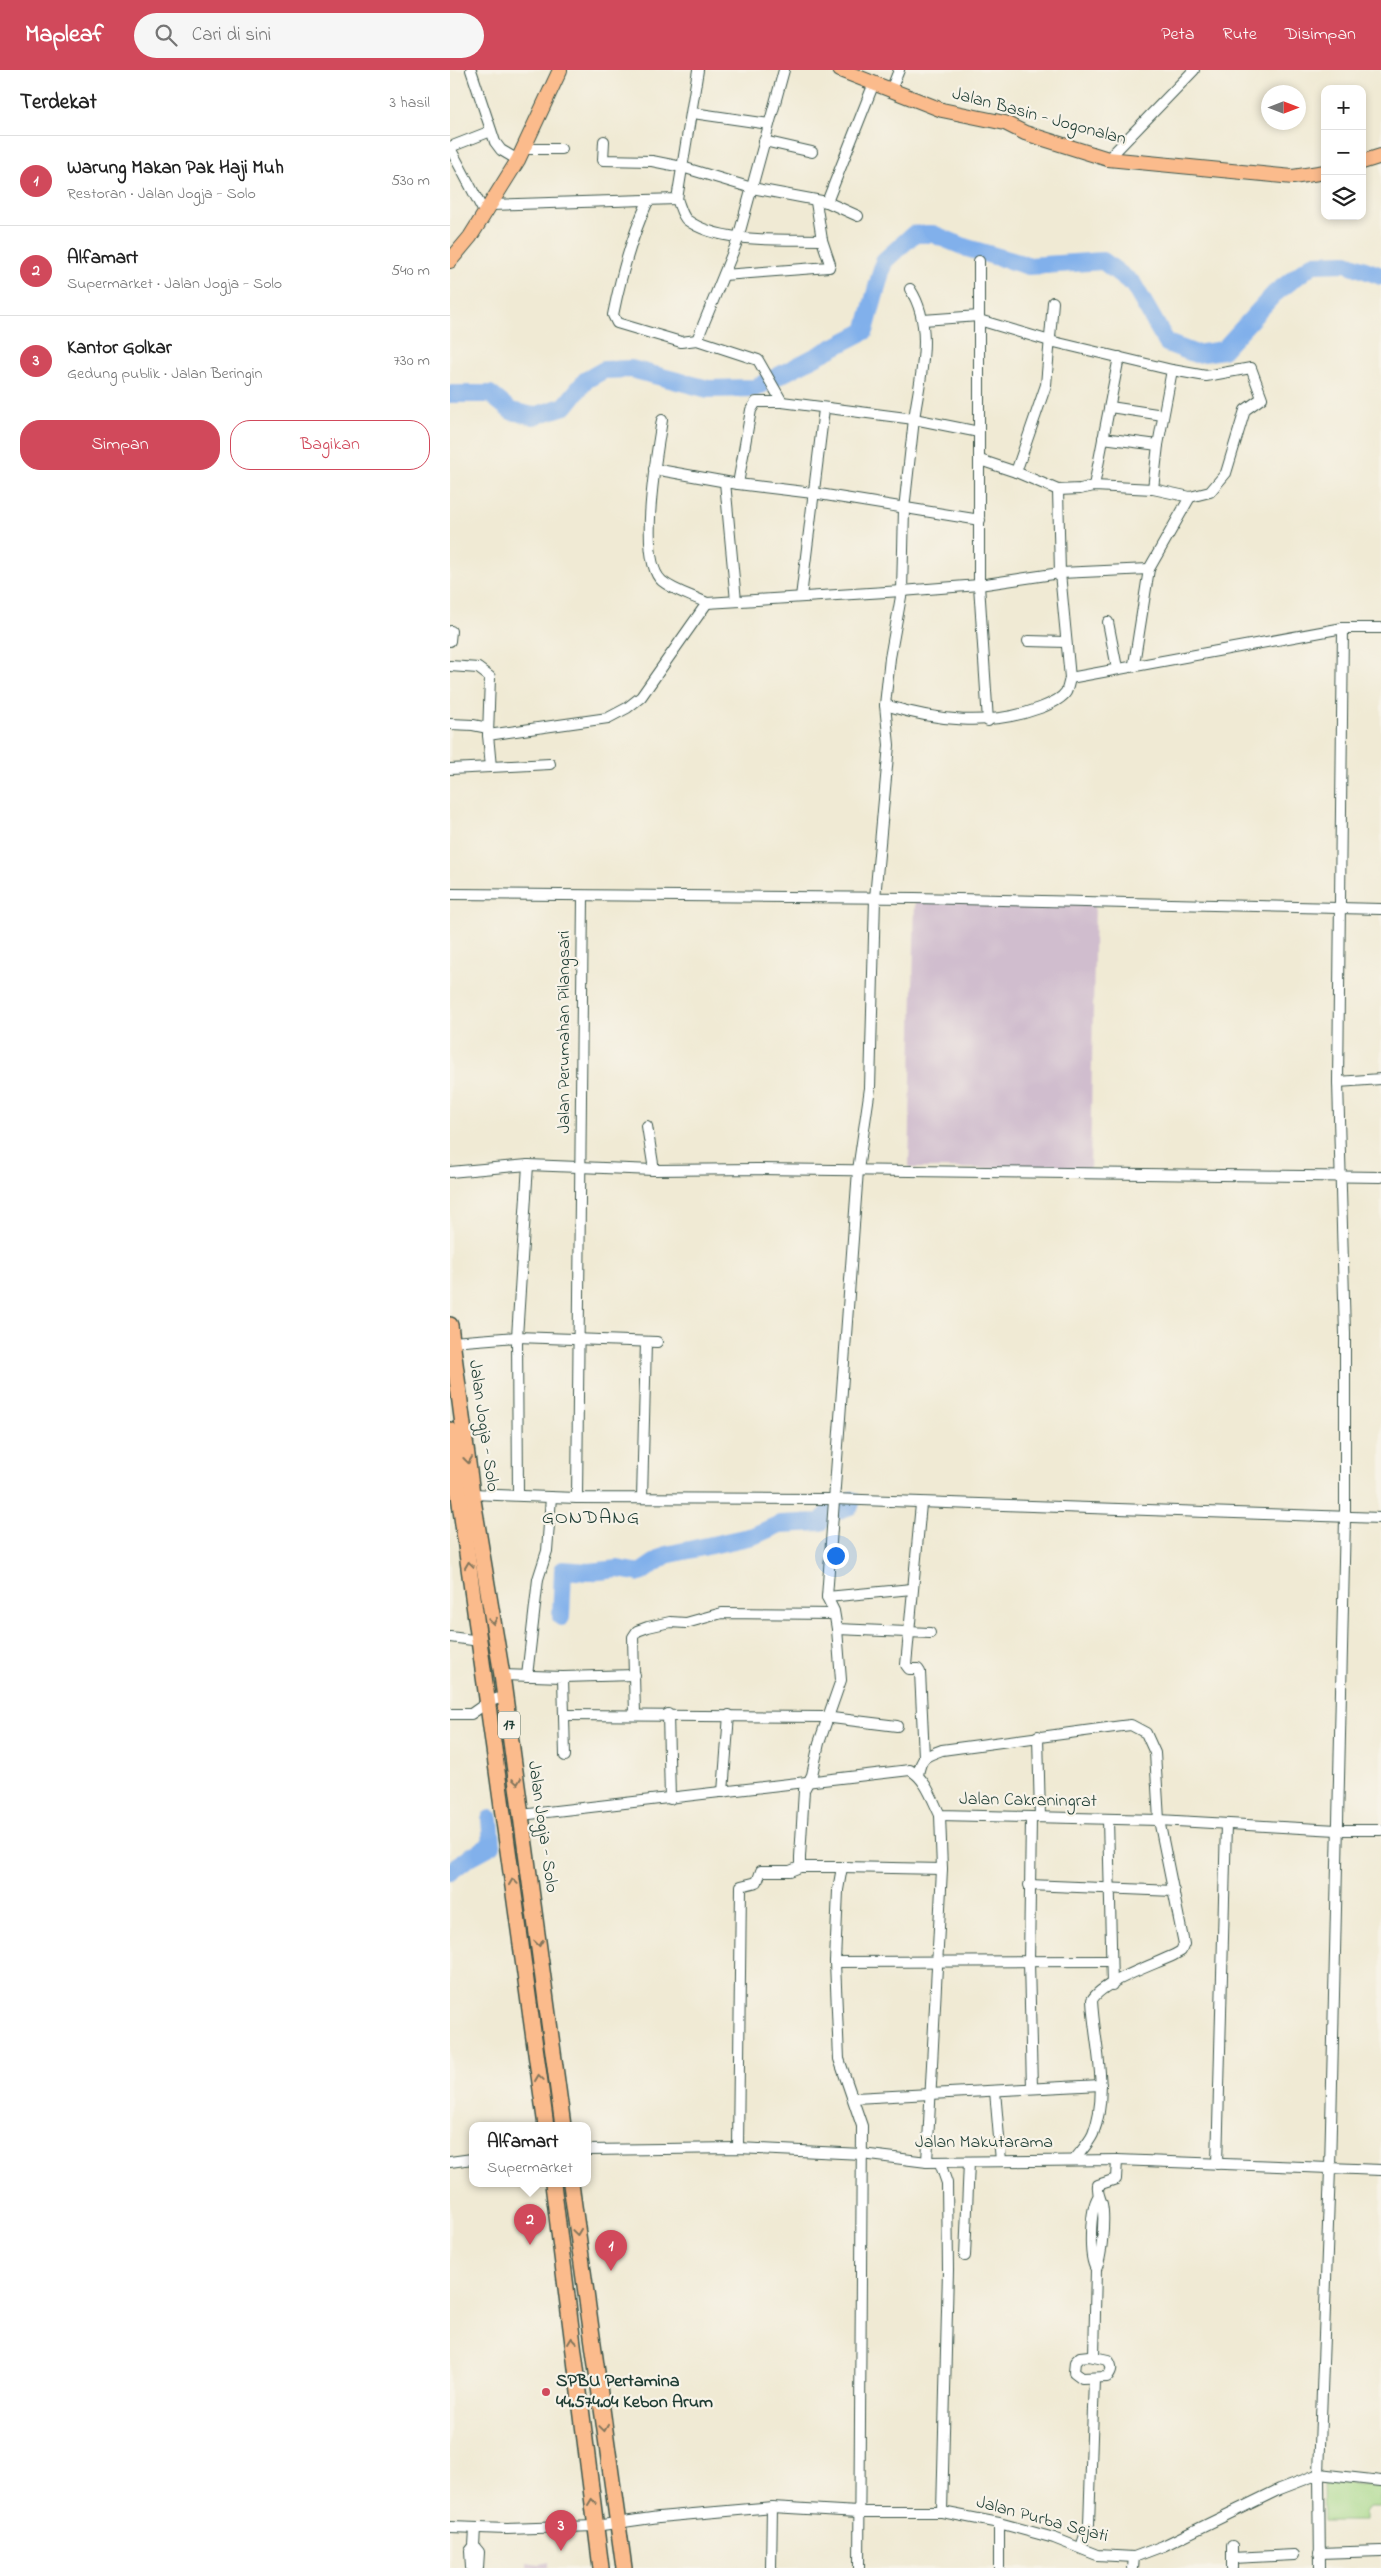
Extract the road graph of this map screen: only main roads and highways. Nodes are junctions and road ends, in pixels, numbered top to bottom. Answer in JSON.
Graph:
{"nodes":[{"id":1,"x":560,"y":70,"type":"edge"},
{"id":2,"x":840,"y":70,"type":"edge"},
{"id":3,"x":1381,"y":156,"type":"edge"},
{"id":4,"x":1366,"y":161,"type":"edge"},
{"id":5,"x":1321,"y":173,"type":"edge"},
{"id":6,"x":451,"y":257,"type":"edge"},
{"id":7,"x":450,"y":1325,"type":"edge"},
{"id":8,"x":450,"y":1430,"type":"edge"},
{"id":9,"x":461,"y":1498,"type":"edge"},
{"id":10,"x":545,"y":2122,"type":"edge"},
{"id":11,"x":562,"y":2122,"type":"edge"},
{"id":12,"x":553,"y":2187,"type":"edge"},
{"id":13,"x":571,"y":2187,"type":"edge"},
{"id":14,"x":601,"y":2568,"type":"edge"},
{"id":15,"x":624,"y":2568,"type":"edge"}],
"edges":[{"from":1,"to":6,"type":"main road"},
{"from":2,"to":5,"type":"main road","name":"Jalan Basin - Jogonalan"},
{"from":3,"to":4,"type":"main road"},
{"from":7,"to":9,"type":"highway","name":"Jalan Jogja - Solo","number":"17","one_way":true},
{"from":8,"to":9,"type":"highway","name":"Jalan Jogja - Solo","number":"17"},
{"from":10,"to":9,"type":"highway","name":"Jalan Jogja - Solo","number":"17","one_way":true},
{"from":9,"to":11,"type":"highway","name":"Jalan Jogja - Solo","number":"17","one_way":true},
{"from":14,"to":12,"type":"highway","one_way":true},
{"from":13,"to":15,"type":"highway","one_way":true}]}
